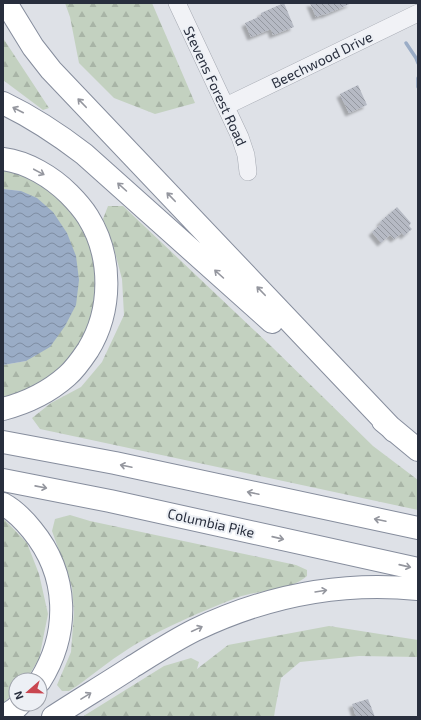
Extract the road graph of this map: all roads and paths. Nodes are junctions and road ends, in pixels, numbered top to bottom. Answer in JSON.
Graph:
{"nodes":[{"id":1,"x":6,"y":3,"type":"edge"},
{"id":2,"x":177,"y":3,"type":"edge"},
{"id":3,"x":418,"y":13,"type":"edge"},
{"id":4,"x":3,"y":103,"type":"edge"},
{"id":5,"x":226,"y":106,"type":"junction"},
{"id":6,"x":3,"y":159,"type":"edge"},
{"id":7,"x":248,"y":172,"type":"dead end"},
{"id":8,"x":3,"y":409,"type":"edge"},
{"id":9,"x":394,"y":431,"type":"junction"},
{"id":10,"x":3,"y":442,"type":"edge"},
{"id":11,"x":418,"y":450,"type":"edge"},
{"id":12,"x":3,"y":480,"type":"edge"},
{"id":13,"x":3,"y":504,"type":"edge"},
{"id":14,"x":418,"y":528,"type":"edge"},
{"id":15,"x":418,"y":569,"type":"edge"},
{"id":16,"x":418,"y":589,"type":"edge"},
{"id":17,"x":45,"y":672,"type":"edge"},
{"id":18,"x":53,"y":717,"type":"edge"}],
"edges":[{"from":9,"to":1,"type":"highway","one_way":true},
{"from":2,"to":5,"type":"street","name":"Stevens Forest Road"},
{"from":3,"to":5,"type":"street","name":"Beechwood Drive"},
{"from":9,"to":4,"type":"highway","one_way":true},
{"from":5,"to":7,"type":"street","name":"Stevens Forest Road"},
{"from":6,"to":8,"type":"highway","one_way":true},
{"from":9,"to":11,"type":"highway"},
{"from":14,"to":10,"type":"highway","one_way":true},
{"from":12,"to":15,"type":"highway","name":"Columbia Pike","one_way":true},
{"from":13,"to":17,"type":"highway"},
{"from":18,"to":16,"type":"highway","one_way":true}]}
